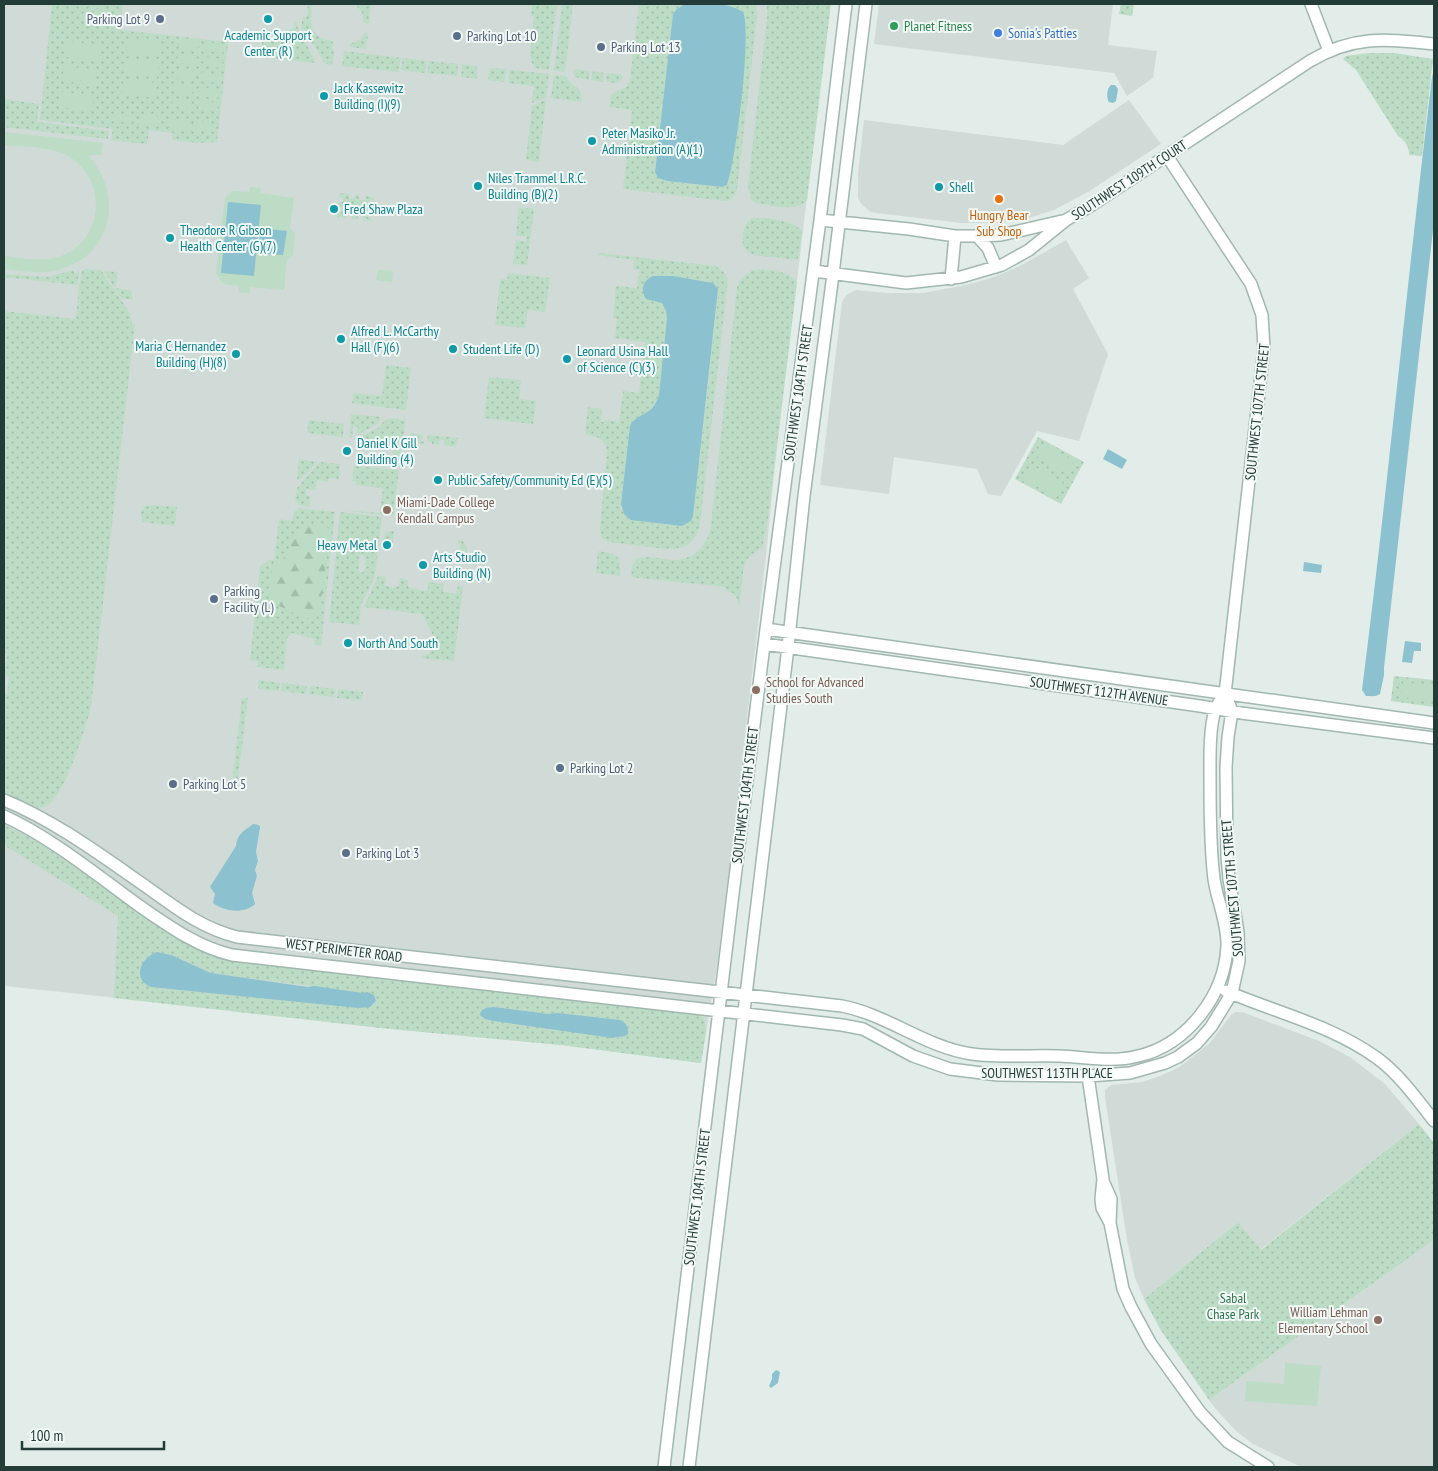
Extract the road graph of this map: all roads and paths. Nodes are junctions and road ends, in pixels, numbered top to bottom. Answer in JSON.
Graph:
{"nodes":[{"id":1,"x":846,"y":4,"type":"edge"},
{"id":2,"x":866,"y":4,"type":"edge"},
{"id":3,"x":1311,"y":4,"type":"edge"},
{"id":4,"x":1434,"y":44,"type":"edge"},
{"id":5,"x":1329,"y":50,"type":"junction"},
{"id":6,"x":1167,"y":156,"type":"junction"},
{"id":7,"x":820,"y":220,"type":"junction"},
{"id":8,"x":1066,"y":220,"type":"junction"},
{"id":9,"x":839,"y":221,"type":"junction"},
{"id":10,"x":955,"y":236,"type":"junction"},
{"id":11,"x":977,"y":236,"type":"junction"},
{"id":12,"x":996,"y":267,"type":"junction"},
{"id":13,"x":814,"y":271,"type":"junction"},
{"id":14,"x":833,"y":274,"type":"junction"},
{"id":15,"x":952,"y":279,"type":"junction"},
{"id":16,"x":788,"y":470,"type":"junction"},
{"id":17,"x":807,"y":472,"type":"junction"},
{"id":18,"x":766,"y":629,"type":"junction"},
{"id":19,"x":790,"y":633,"type":"junction"},
{"id":20,"x":764,"y":644,"type":"junction"},
{"id":21,"x":788,"y":647,"type":"junction"},
{"id":22,"x":930,"y":652,"type":"junction"},
{"id":23,"x":928,"y":667,"type":"junction"},
{"id":24,"x":1075,"y":673,"type":"junction"},
{"id":25,"x":1073,"y":688,"type":"junction"},
{"id":26,"x":1225,"y":694,"type":"junction"},
{"id":27,"x":1216,"y":708,"type":"junction"},
{"id":28,"x":1232,"y":711,"type":"junction"},
{"id":29,"x":1434,"y":723,"type":"edge"},
{"id":30,"x":1434,"y":738,"type":"edge"},
{"id":31,"x":4,"y":800,"type":"edge"},
{"id":32,"x":4,"y":816,"type":"edge"},
{"id":33,"x":1217,"y":987,"type":"junction"},
{"id":34,"x":722,"y":992,"type":"junction"},
{"id":35,"x":1232,"y":994,"type":"junction"},
{"id":36,"x":746,"y":995,"type":"junction"},
{"id":37,"x":720,"y":1010,"type":"junction"},
{"id":38,"x":744,"y":1013,"type":"junction"},
{"id":39,"x":1088,"y":1076,"type":"junction"},
{"id":40,"x":1434,"y":1120,"type":"edge"},
{"id":41,"x":664,"y":1467,"type":"edge"},
{"id":42,"x":689,"y":1467,"type":"edge"},
{"id":43,"x":1268,"y":1467,"type":"edge"}],
"edges":[{"from":1,"to":7,"type":"street","name":"SOUTHWEST 104TH STREET"},
{"from":2,"to":9,"type":"street","name":"SOUTHWEST 104TH STREET"},
{"from":3,"to":5,"type":"street"},
{"from":4,"to":5,"type":"street","name":"SOUTHWEST 109TH COURT"},
{"from":5,"to":6,"type":"street","name":"SOUTHWEST 109TH COURT"},
{"from":6,"to":8,"type":"street","name":"SOUTHWEST 109TH COURT"},
{"from":6,"to":26,"type":"street","name":"SOUTHWEST 107TH STREET"},
{"from":7,"to":9,"type":"street"},
{"from":7,"to":13,"type":"street","name":"SOUTHWEST 104TH STREET"},
{"from":8,"to":11,"type":"street"},
{"from":8,"to":12,"type":"street","name":"SOUTHWEST 109TH COURT"},
{"from":9,"to":10,"type":"street"},
{"from":9,"to":14,"type":"street","name":"SOUTHWEST 104TH STREET"},
{"from":10,"to":11,"type":"street"},
{"from":10,"to":15,"type":"street"},
{"from":11,"to":12,"type":"street"},
{"from":12,"to":15,"type":"street","name":"SOUTHWEST 109TH COURT"},
{"from":13,"to":14,"type":"street","name":"SOUTHWEST 109TH COURT"},
{"from":13,"to":16,"type":"street","name":"SOUTHWEST 104TH STREET"},
{"from":14,"to":15,"type":"street","name":"SOUTHWEST 109TH COURT"},
{"from":14,"to":17,"type":"street","name":"SOUTHWEST 104TH STREET"},
{"from":16,"to":17,"type":"street"},
{"from":16,"to":18,"type":"street","name":"SOUTHWEST 104TH STREET"},
{"from":17,"to":19,"type":"street","name":"SOUTHWEST 104TH STREET"},
{"from":18,"to":19,"type":"street","name":"SOUTHWEST 112TH AVENUE"},
{"from":18,"to":20,"type":"street","name":"SOUTHWEST 104TH STREET"},
{"from":19,"to":21,"type":"street","name":"SOUTHWEST 104TH STREET"},
{"from":19,"to":22,"type":"street","name":"SOUTHWEST 112TH AVENUE"},
{"from":20,"to":21,"type":"street","name":"SOUTHWEST 112TH AVENUE"},
{"from":20,"to":34,"type":"street","name":"SOUTHWEST 104TH STREET"},
{"from":21,"to":23,"type":"street","name":"SOUTHWEST 112TH AVENUE"},
{"from":21,"to":36,"type":"street","name":"SOUTHWEST 104TH STREET"},
{"from":22,"to":23,"type":"street"},
{"from":22,"to":24,"type":"street","name":"SOUTHWEST 112TH AVENUE"},
{"from":23,"to":25,"type":"street","name":"SOUTHWEST 112TH AVENUE"},
{"from":24,"to":25,"type":"street"},
{"from":24,"to":26,"type":"street","name":"SOUTHWEST 112TH AVENUE"},
{"from":25,"to":27,"type":"street","name":"SOUTHWEST 112TH AVENUE"},
{"from":26,"to":27,"type":"street","name":"SOUTHWEST 107TH STREET"},
{"from":26,"to":28,"type":"street","name":"SOUTHWEST 107TH STREET"},
{"from":26,"to":29,"type":"street","name":"SOUTHWEST 112TH AVENUE"},
{"from":27,"to":28,"type":"street","name":"SOUTHWEST 112TH AVENUE"},
{"from":27,"to":33,"type":"street","name":"SOUTHWEST 107TH STREET"},
{"from":28,"to":30,"type":"street","name":"SOUTHWEST 112TH AVENUE"},
{"from":28,"to":35,"type":"street","name":"SOUTHWEST 107TH STREET"},
{"from":31,"to":34,"type":"street","name":"WEST PERIMETER ROAD"},
{"from":32,"to":37,"type":"street","name":"WEST PERIMETER ROAD"},
{"from":33,"to":35,"type":"street"},
{"from":33,"to":36,"type":"street","name":"SOUTHWEST 113TH PLACE"},
{"from":34,"to":36,"type":"street","name":"SOUTHWEST 113TH PLACE"},
{"from":34,"to":37,"type":"street","name":"SOUTHWEST 104TH STREET"},
{"from":35,"to":39,"type":"street","name":"SOUTHWEST 113TH PLACE"},
{"from":35,"to":40,"type":"street"},
{"from":36,"to":38,"type":"street","name":"SOUTHWEST 104TH STREET"},
{"from":37,"to":38,"type":"street","name":"SOUTHWEST 113TH PLACE"},
{"from":37,"to":41,"type":"street","name":"SOUTHWEST 104TH STREET"},
{"from":38,"to":39,"type":"street","name":"SOUTHWEST 113TH PLACE"},
{"from":38,"to":42,"type":"street","name":"SOUTHWEST 104TH STREET"},
{"from":39,"to":43,"type":"street"}]}
